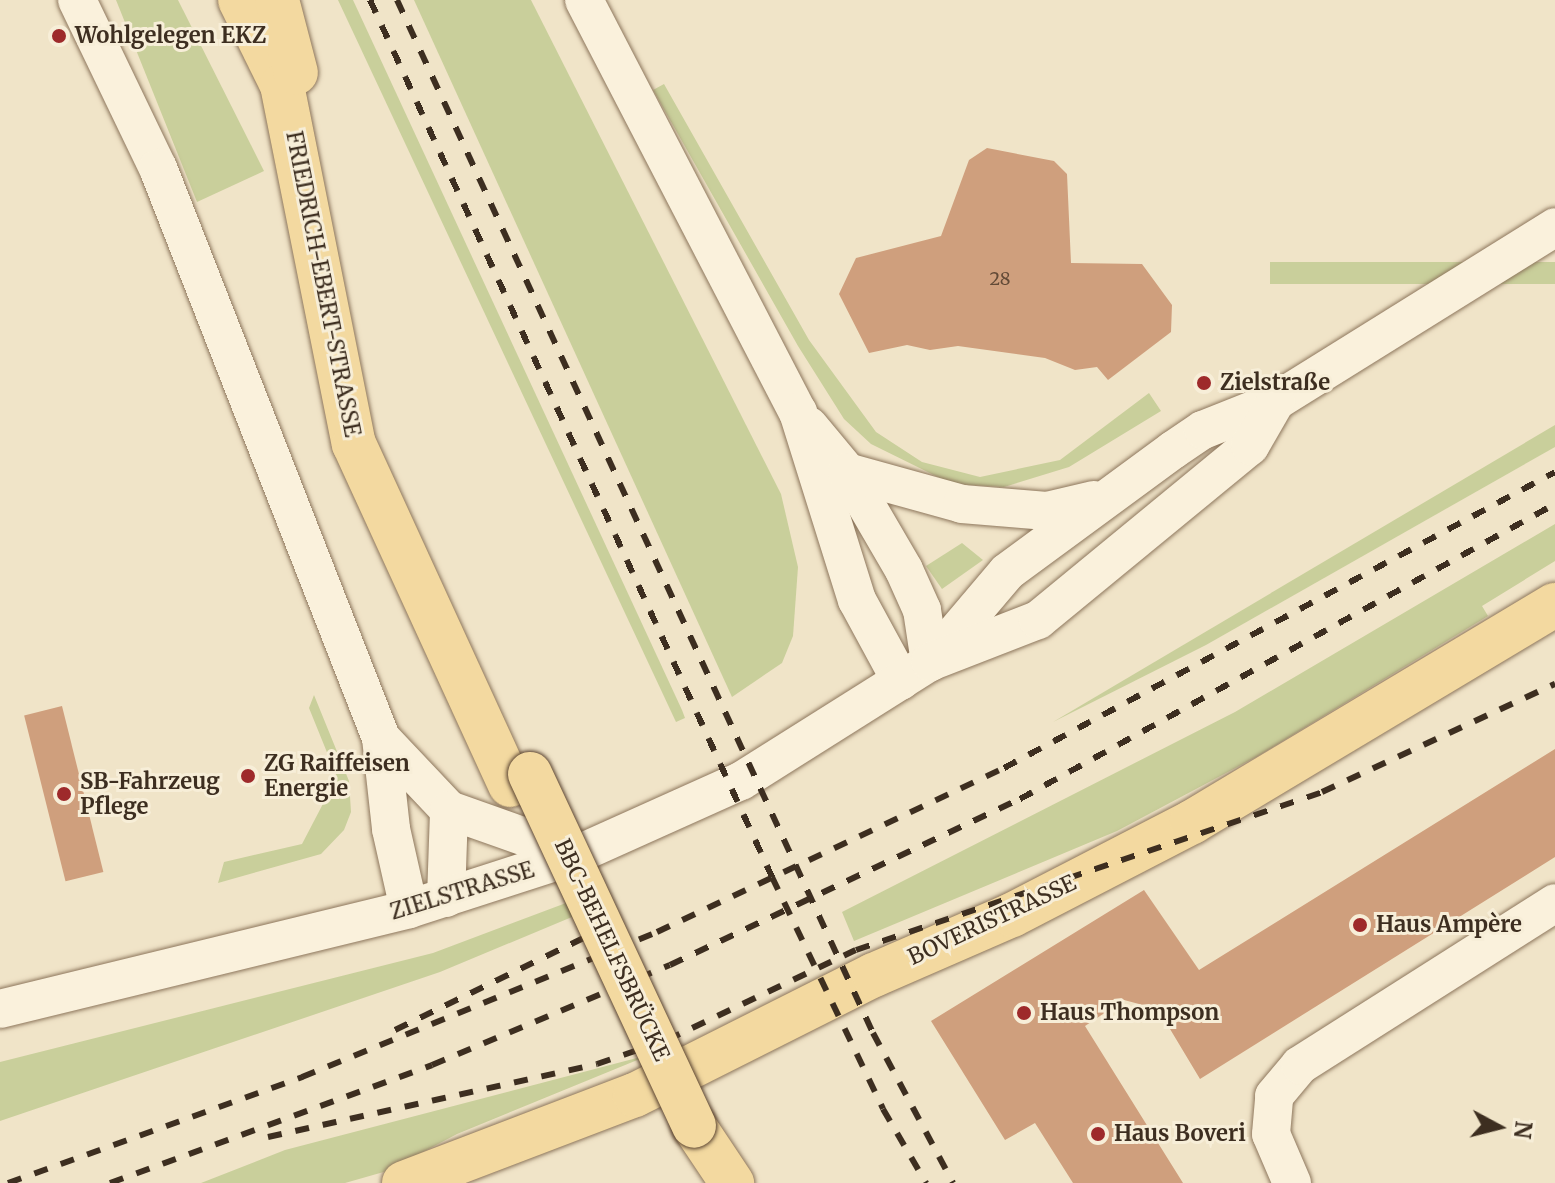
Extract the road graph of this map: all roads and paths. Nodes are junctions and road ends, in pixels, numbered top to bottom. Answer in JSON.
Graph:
{"nodes":[{"id":1,"x":240,"y":0,"type":"edge"},
{"id":2,"x":277,"y":0,"type":"edge"},
{"id":3,"x":584,"y":0,"type":"edge"},
{"id":4,"x":82,"y":12,"type":"edge"},
{"id":5,"x":1555,"y":227,"type":"edge"},
{"id":6,"x":1276,"y":401,"type":"junction"},
{"id":7,"x":798,"y":412,"type":"junction"},
{"id":8,"x":847,"y":472,"type":"junction"},
{"id":9,"x":1105,"y":497,"type":"junction"},
{"id":10,"x":1555,"y":605,"type":"edge"},
{"id":11,"x":916,"y":672,"type":"junction"},
{"id":12,"x":381,"y":738,"type":"junction"},
{"id":13,"x":520,"y":780,"type":"junction"},
{"id":14,"x":449,"y":810,"type":"junction"},
{"id":15,"x":576,"y":855,"type":"junction"},
{"id":16,"x":446,"y":898,"type":"junction"},
{"id":17,"x":1555,"y":903,"type":"edge"},
{"id":18,"x":409,"y":909,"type":"junction"},
{"id":19,"x":0,"y":1009,"type":"edge"},
{"id":20,"x":686,"y":1131,"type":"junction"},
{"id":21,"x":404,"y":1183,"type":"edge"},
{"id":22,"x":705,"y":1183,"type":"edge"},
{"id":23,"x":732,"y":1183,"type":"edge"},
{"id":24,"x":1292,"y":1183,"type":"edge"}],
"edges":[{"from":1,"to":13,"type":"main road","name":"FRIEDRICH-EBERT-STRASSE"},
{"from":2,"to":13,"type":"main road","name":"FRIEDRICH-EBERT-STRASSE"},
{"from":3,"to":7,"type":"street"},
{"from":4,"to":12,"type":"street"},
{"from":5,"to":6,"type":"street","name":"ZIELSTRASSE"},
{"from":6,"to":9,"type":"street","name":"ZIELSTRASSE"},
{"from":6,"to":11,"type":"street","name":"ZIELSTRASSE"},
{"from":7,"to":8,"type":"street"},
{"from":7,"to":11,"type":"street"},
{"from":8,"to":9,"type":"street"},
{"from":8,"to":11,"type":"street"},
{"from":9,"to":11,"type":"street","name":"ZIELSTRASSE"},
{"from":10,"to":21,"type":"main road","name":"BOVERISTRASSE"},
{"from":11,"to":15,"type":"street","name":"ZIELSTRASSE"},
{"from":12,"to":14,"type":"street"},
{"from":12,"to":18,"type":"street"},
{"from":13,"to":20,"type":"main road","name":"BBC-BEHELFSBRÜCKE","bridge":true},
{"from":14,"to":15,"type":"street"},
{"from":14,"to":16,"type":"street"},
{"from":15,"to":16,"type":"street","name":"ZIELSTRASSE"},
{"from":16,"to":18,"type":"street","name":"ZIELSTRASSE"},
{"from":17,"to":24,"type":"street"},
{"from":18,"to":19,"type":"street","name":"ZIELSTRASSE"},
{"from":20,"to":22,"type":"main road"},
{"from":20,"to":23,"type":"main road"}]}
